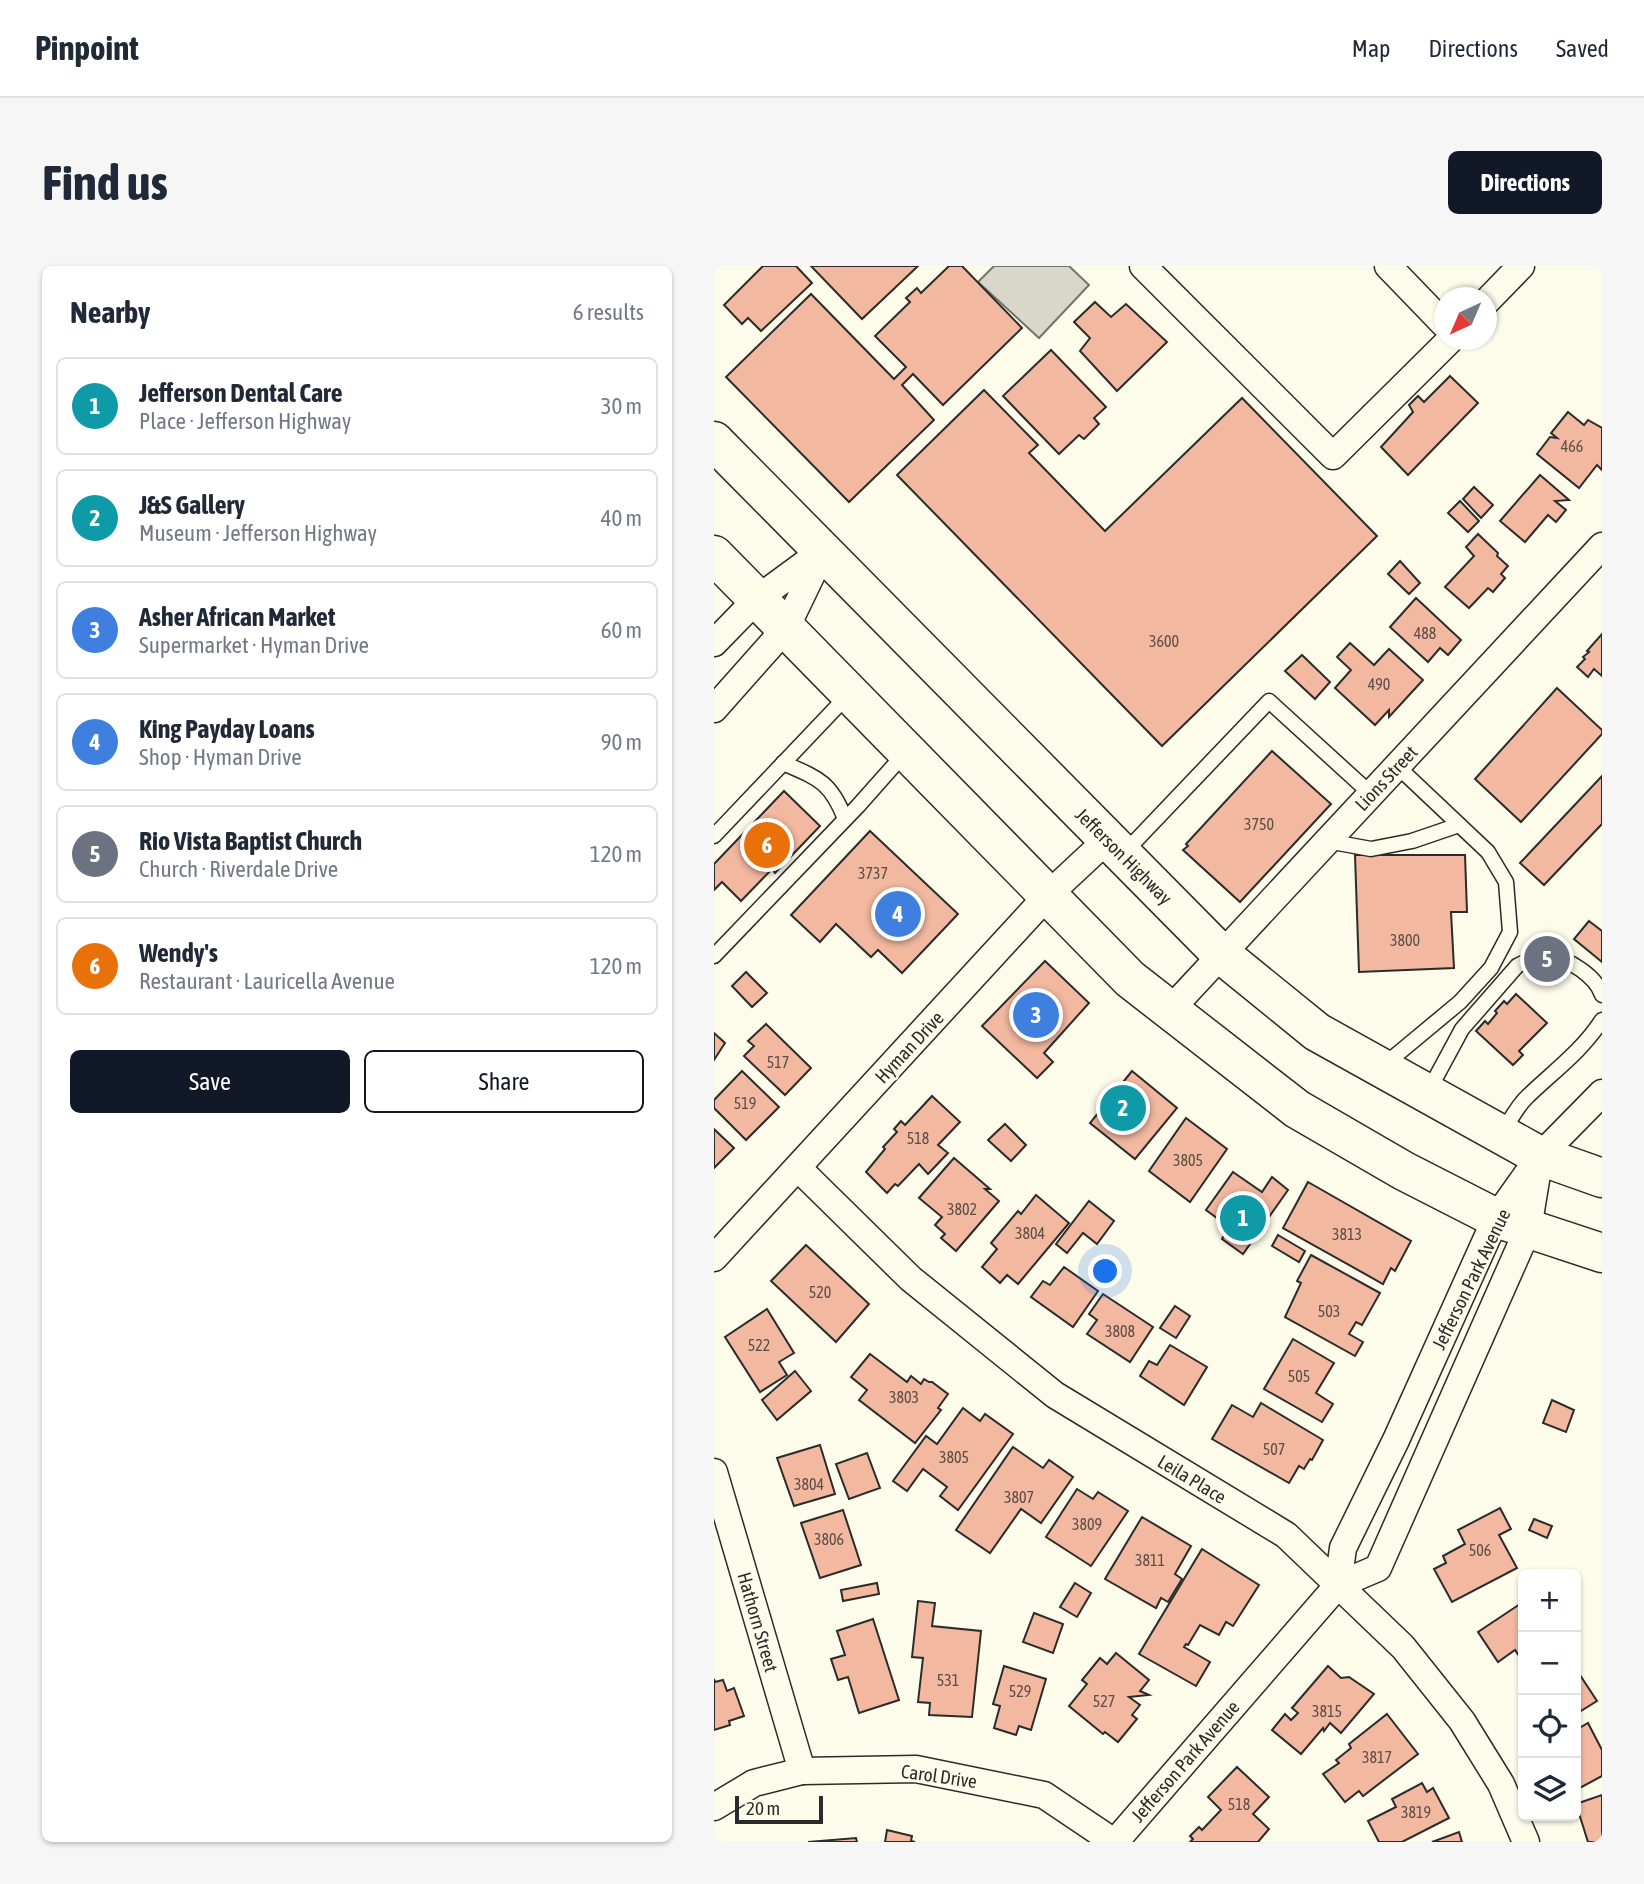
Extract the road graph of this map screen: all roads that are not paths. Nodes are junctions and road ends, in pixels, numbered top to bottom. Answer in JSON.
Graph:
{"nodes":[{"id":1,"x":1143,"y":266,"type":"edge"},
{"id":2,"x":1388,"y":266,"type":"edge"},
{"id":3,"x":1521,"y":266,"type":"edge"},
{"id":4,"x":1497,"y":291,"type":"edge"},
{"id":5,"x":1434,"y":314,"type":"edge"},
{"id":6,"x":1440,"y":350,"type":"edge"},
{"id":7,"x":714,"y":441,"type":"edge"},
{"id":8,"x":1602,"y":547,"type":"edge"},
{"id":9,"x":823,"y":551,"type":"junction"},
{"id":10,"x":714,"y":555,"type":"edge"},
{"id":11,"x":757,"y":599,"type":"junction"},
{"id":12,"x":786,"y":628,"type":"junction"},
{"id":13,"x":714,"y":643,"type":"edge"},
{"id":14,"x":850,"y":693,"type":"junction"},
{"id":15,"x":714,"y":709,"type":"edge"},
{"id":16,"x":906,"y":751,"type":"junction"},
{"id":17,"x":783,"y":763,"type":"junction"},
{"id":18,"x":1397,"y":766,"type":"junction"},
{"id":19,"x":1371,"y":794,"type":"junction"},
{"id":20,"x":845,"y":819,"type":"junction"},
{"id":21,"x":1459,"y":825,"type":"junction"},
{"id":22,"x":714,"y":836,"type":"edge"},
{"id":23,"x":1327,"y":841,"type":"junction"},
{"id":24,"x":1115,"y":846,"type":"junction"},
{"id":25,"x":1048,"y":895,"type":"junction"},
{"id":26,"x":1221,"y":954,"type":"junction"},
{"id":27,"x":714,"y":956,"type":"edge"},
{"id":28,"x":1602,"y":995,"type":"edge"},
{"id":29,"x":1170,"y":1010,"type":"junction"},
{"id":30,"x":1602,"y":1020,"type":"edge"},
{"id":31,"x":1381,"y":1068,"type":"junction"},
{"id":32,"x":1427,"y":1093,"type":"junction"},
{"id":33,"x":1602,"y":1093,"type":"edge"},
{"id":34,"x":1502,"y":1135,"type":"junction"},
{"id":35,"x":1540,"y":1156,"type":"junction"},
{"id":36,"x":798,"y":1168,"type":"junction"},
{"id":37,"x":1602,"y":1178,"type":"edge"},
{"id":38,"x":1512,"y":1223,"type":"junction"},
{"id":39,"x":1602,"y":1253,"type":"edge"},
{"id":40,"x":714,"y":1258,"type":"edge"},
{"id":41,"x":714,"y":1472,"type":"edge"},
{"id":42,"x":1338,"y":1585,"type":"junction"},
{"id":43,"x":802,"y":1771,"type":"junction"},
{"id":44,"x":714,"y":1807,"type":"edge"},
{"id":45,"x":1115,"y":1842,"type":"edge"},
{"id":46,"x":1526,"y":1842,"type":"edge"}],
"edges":[{"from":1,"to":6,"type":"street"},
{"from":2,"to":5,"type":"street"},
{"from":3,"to":4,"type":"street"},
{"from":7,"to":9,"type":"main road","name":"Jefferson Highway"},
{"from":8,"to":18,"type":"street","name":"Lions Street"},
{"from":9,"to":11,"type":"street"},
{"from":9,"to":12,"type":"street"},
{"from":9,"to":24,"type":"main road","name":"Jefferson Highway"},
{"from":10,"to":11,"type":"main road"},
{"from":11,"to":12,"type":"main road"},
{"from":11,"to":13,"type":"street"},
{"from":12,"to":14,"type":"main road"},
{"from":12,"to":15,"type":"street"},
{"from":14,"to":16,"type":"main road"},
{"from":14,"to":17,"type":"lane"},
{"from":16,"to":20,"type":"lane"},
{"from":16,"to":25,"type":"main road"},
{"from":17,"to":20,"type":"lane"},
{"from":17,"to":22,"type":"lane"},
{"from":18,"to":19,"type":"street","name":"Lions Street"},
{"from":18,"to":21,"type":"lane"},
{"from":19,"to":23,"type":"street","name":"Lions Street"},
{"from":19,"to":24,"type":"lane"},
{"from":20,"to":27,"type":"lane"},
{"from":21,"to":23,"type":"lane"},
{"from":21,"to":31,"type":"lane"},
{"from":23,"to":26,"type":"street","name":"Lions Street"},
{"from":24,"to":25,"type":"street","name":"Hyman Drive"},
{"from":24,"to":26,"type":"main road","name":"Jefferson Highway"},
{"from":25,"to":29,"type":"main road"},
{"from":25,"to":36,"type":"street","name":"Hyman Drive"},
{"from":26,"to":29,"type":"street","name":"Lions Street"},
{"from":26,"to":31,"type":"main road","name":"Jefferson Highway"},
{"from":28,"to":32,"type":"lane"},
{"from":29,"to":38,"type":"main road"},
{"from":30,"to":34,"type":"lane"},
{"from":31,"to":32,"type":"main road","name":"Jefferson Highway"},
{"from":32,"to":34,"type":"main road","name":"Jefferson Highway"},
{"from":33,"to":35,"type":"street"},
{"from":34,"to":35,"type":"main road","name":"Jefferson Highway"},
{"from":35,"to":37,"type":"main road","name":"Jefferson Highway"},
{"from":35,"to":38,"type":"street","name":"Jefferson Park Avenue"},
{"from":36,"to":40,"type":"street","name":"Hyman Drive"},
{"from":36,"to":42,"type":"street","name":"Leila Place"},
{"from":38,"to":39,"type":"main road"},
{"from":38,"to":42,"type":"street","name":"Jefferson Park Avenue"},
{"from":38,"to":42,"type":"street","name":"Jefferson Park Avenue"},
{"from":41,"to":43,"type":"street","name":"Hathorn Street"},
{"from":42,"to":45,"type":"street","name":"Jefferson Park Avenue"},
{"from":42,"to":46,"type":"street","name":"Leila Place"},
{"from":43,"to":44,"type":"street","name":"Carol Drive"},
{"from":43,"to":45,"type":"street","name":"Carol Drive"}]}
